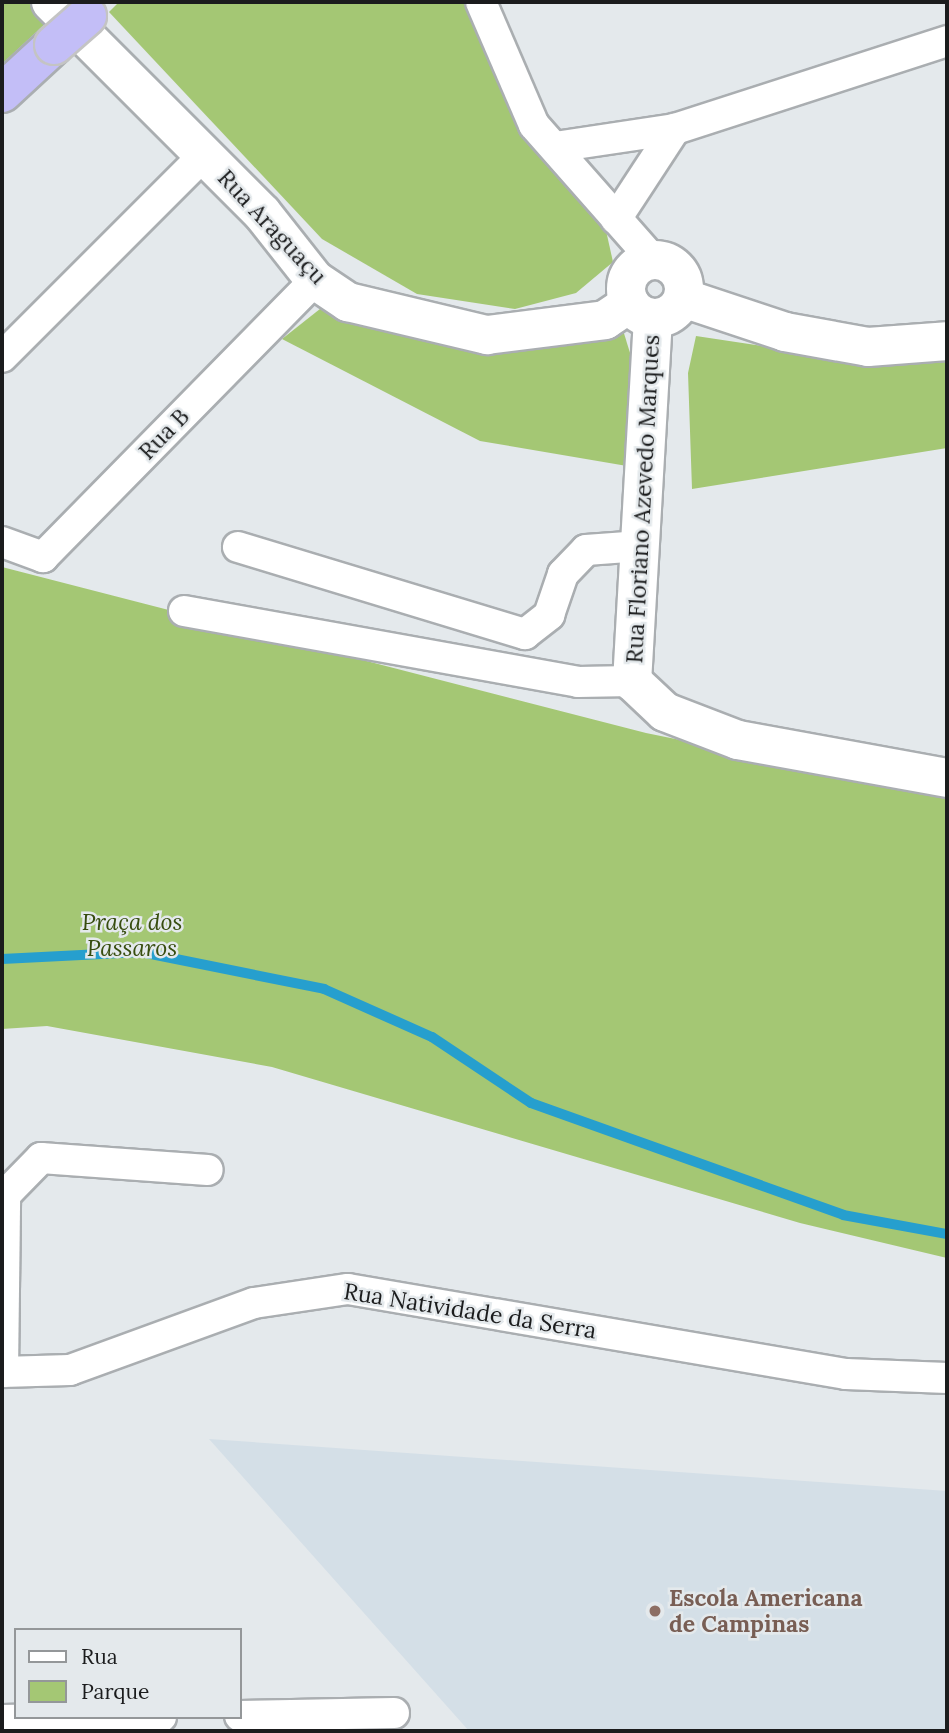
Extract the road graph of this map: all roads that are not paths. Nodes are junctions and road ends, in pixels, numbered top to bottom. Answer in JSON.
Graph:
{"nodes":[{"id":1,"x":51,"y":2,"type":"edge"},
{"id":2,"x":481,"y":2,"type":"edge"},
{"id":3,"x":94,"y":9,"type":"edge"},
{"id":4,"x":947,"y":41,"type":"edge"},
{"id":5,"x":2,"y":93,"type":"edge"},
{"id":6,"x":675,"y":129,"type":"junction"},
{"id":7,"x":555,"y":146,"type":"junction"},
{"id":8,"x":204,"y":155,"type":"junction"},
{"id":9,"x":616,"y":219,"type":"junction"},
{"id":10,"x":653,"y":260,"type":"joint"},
{"id":11,"x":315,"y":280,"type":"junction"},
{"id":12,"x":655,"y":306,"type":"junction"},
{"id":13,"x":947,"y":341,"type":"edge"},
{"id":14,"x":2,"y":357,"type":"edge"},
{"id":15,"x":2,"y":542,"type":"edge"},
{"id":16,"x":641,"y":546,"type":"junction"},
{"id":17,"x":238,"y":547,"type":"dead end"},
{"id":18,"x":184,"y":611,"type":"dead end"},
{"id":19,"x":632,"y":681,"type":"junction"},
{"id":20,"x":947,"y":778,"type":"edge"},
{"id":21,"x":208,"y":1170,"type":"dead end"},
{"id":22,"x":4,"y":1198,"type":"edge"},
{"id":23,"x":2,"y":1372,"type":"edge"},
{"id":24,"x":947,"y":1378,"type":"edge"},
{"id":25,"x":394,"y":1713,"type":"dead end"},
{"id":26,"x":242,"y":1716,"type":"edge"},
{"id":27,"x":55,"y":1719,"type":"edge"},
{"id":28,"x":2,"y":1720,"type":"edge"}],
"edges":[{"from":1,"to":8,"type":"main road","name":"Rua Araguaçu"},
{"from":2,"to":7,"type":"street"},
{"from":3,"to":5,"type":"highway","bridge":true},
{"from":4,"to":6,"type":"street"},
{"from":6,"to":7,"type":"street"},
{"from":6,"to":9,"type":"street"},
{"from":7,"to":9,"type":"street"},
{"from":8,"to":11,"type":"main road","name":"Rua Araguaçu"},
{"from":8,"to":14,"type":"street"},
{"from":9,"to":10,"type":"street"},
{"from":10,"to":12,"type":"main road","name":"Rua Floriano Azevedo Marques"},
{"from":11,"to":12,"type":"main road","name":"Rua Araguaçu"},
{"from":11,"to":15,"type":"street","name":"Rua B"},
{"from":12,"to":13,"type":"main road"},
{"from":12,"to":16,"type":"main road","name":"Rua Floriano Azevedo Marques"},
{"from":16,"to":17,"type":"street"},
{"from":16,"to":19,"type":"main road","name":"Rua Floriano Azevedo Marques"},
{"from":18,"to":19,"type":"street"},
{"from":19,"to":20,"type":"main road","name":"Rua Floriano Azevedo Marques"},
{"from":21,"to":22,"type":"street"},
{"from":22,"to":23,"type":"street"},
{"from":23,"to":24,"type":"street","name":"Rua Natividade da Serra"},
{"from":25,"to":26,"type":"street"},
{"from":27,"to":28,"type":"street"}]}
